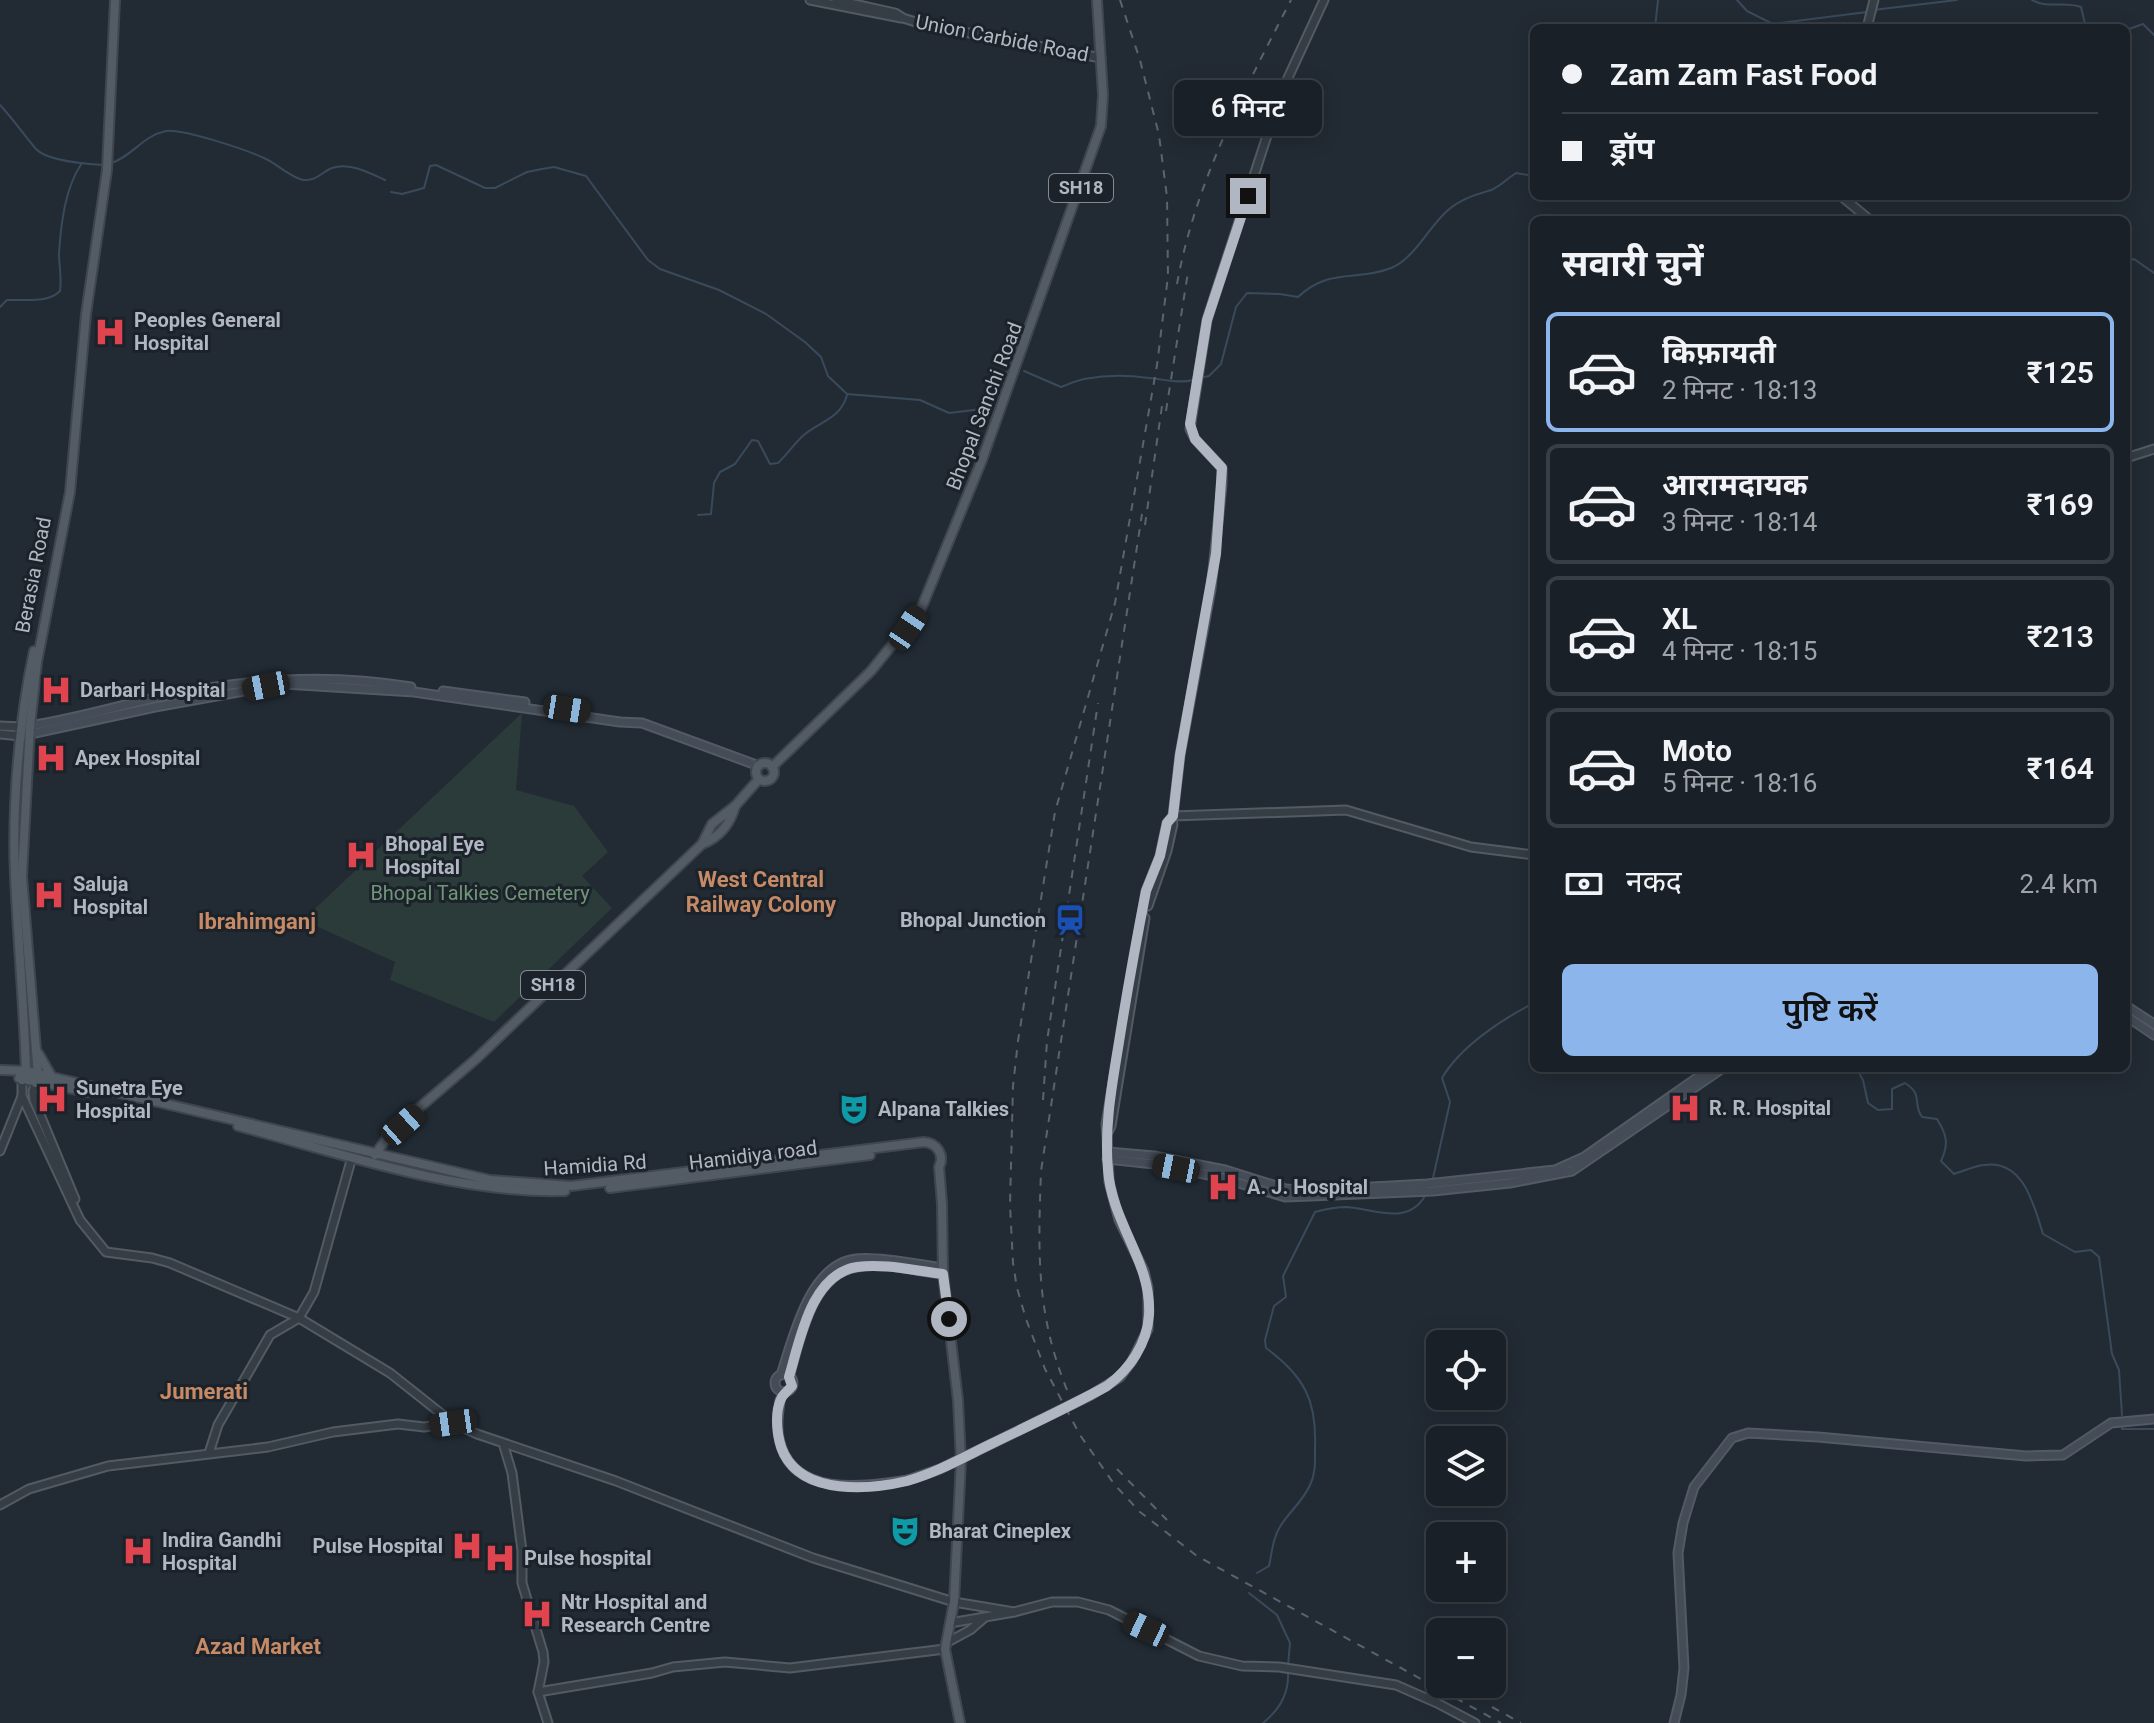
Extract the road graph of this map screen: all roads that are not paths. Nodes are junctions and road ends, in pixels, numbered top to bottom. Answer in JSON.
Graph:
{"nodes":[{"id":1,"x":112,"y":0,"type":"edge"},
{"id":2,"x":810,"y":0,"type":"edge"},
{"id":3,"x":836,"y":0,"type":"edge"},
{"id":4,"x":1097,"y":0,"type":"edge"},
{"id":5,"x":1324,"y":0,"type":"edge"},
{"id":6,"x":1873,"y":3,"type":"edge"},
{"id":7,"x":903,"y":18,"type":"junction"},
{"id":8,"x":1868,"y":24,"type":"edge"},
{"id":9,"x":1101,"y":58,"type":"junction"},
{"id":10,"x":1846,"y":200,"type":"edge"},
{"id":11,"x":1865,"y":216,"type":"edge"},
{"id":12,"x":2154,"y":449,"type":"edge"},
{"id":13,"x":2130,"y":457,"type":"edge"},
{"id":14,"x":0,"y":726,"type":"edge"},
{"id":15,"x":26,"y":731,"type":"junction"},
{"id":16,"x":0,"y":734,"type":"edge"},
{"id":17,"x":759,"y":766,"type":"junction"},
{"id":18,"x":772,"y":767,"type":"junction"},
{"id":19,"x":759,"y":779,"type":"junction"},
{"id":20,"x":1172,"y":818,"type":"junction"},
{"id":21,"x":1530,"y":854,"type":"edge"},
{"id":22,"x":2131,"y":1016,"type":"edge"},
{"id":23,"x":2154,"y":1024,"type":"edge"},
{"id":24,"x":2154,"y":1035,"type":"edge"},
{"id":25,"x":36,"y":1049,"type":"junction"},
{"id":26,"x":0,"y":1070,"type":"edge"},
{"id":27,"x":1705,"y":1072,"type":"edge"},
{"id":28,"x":1717,"y":1072,"type":"edge"},
{"id":29,"x":24,"y":1076,"type":"junction"},
{"id":30,"x":37,"y":1079,"type":"junction"},
{"id":31,"x":53,"y":1079,"type":"junction"},
{"id":32,"x":90,"y":1090,"type":"junction"},
{"id":33,"x":22,"y":1096,"type":"junction"},
{"id":34,"x":0,"y":1151,"type":"edge"},
{"id":35,"x":377,"y":1154,"type":"junction"},
{"id":36,"x":1108,"y":1155,"type":"junction"},
{"id":37,"x":352,"y":1157,"type":"junction"},
{"id":38,"x":831,"y":1158,"type":"junction"},
{"id":39,"x":1154,"y":1160,"type":"junction"},
{"id":40,"x":369,"y":1161,"type":"junction"},
{"id":41,"x":939,"y":1167,"type":"junction"},
{"id":42,"x":88,"y":1231,"type":"junction"},
{"id":43,"x":943,"y":1271,"type":"junction"},
{"id":44,"x":299,"y":1318,"type":"junction"},
{"id":45,"x":785,"y":1376,"type":"junction"},
{"id":46,"x":778,"y":1389,"type":"junction"},
{"id":47,"x":787,"y":1391,"type":"junction"},
{"id":48,"x":780,"y":1400,"type":"junction"},
{"id":49,"x":2154,"y":1419,"type":"edge"},
{"id":50,"x":453,"y":1423,"type":"junction"},
{"id":51,"x":503,"y":1443,"type":"junction"},
{"id":52,"x":209,"y":1453,"type":"junction"},
{"id":53,"x":0,"y":1505,"type":"edge"},
{"id":54,"x":954,"y":1602,"type":"junction"},
{"id":55,"x":987,"y":1609,"type":"junction"},
{"id":56,"x":1014,"y":1612,"type":"junction"},
{"id":57,"x":984,"y":1618,"type":"junction"},
{"id":58,"x":950,"y":1623,"type":"junction"},
{"id":59,"x":946,"y":1646,"type":"junction"},
{"id":60,"x":538,"y":1692,"type":"junction"},
{"id":61,"x":544,"y":1722,"type":"edge"},
{"id":62,"x":960,"y":1723,"type":"edge"},
{"id":63,"x":1475,"y":1723,"type":"edge"},
{"id":64,"x":1674,"y":1723,"type":"edge"}],
"edges":[{"from":1,"to":15,"type":"main road","name":"Berasia Road"},
{"from":2,"to":7,"type":"street","name":"Union Carbide Road"},
{"from":3,"to":7,"type":"street","name":"Union Carbide Road"},
{"from":4,"to":9,"type":"main road","name":"Bhopal Sanchi Road","number":"SH18"},
{"from":5,"to":20,"type":"street"},
{"from":6,"to":8,"type":"street"},
{"from":7,"to":9,"type":"street","name":"Union Carbide Road"},
{"from":9,"to":18,"type":"main road","name":"Bhopal Sanchi Road","number":"SH18"},
{"from":10,"to":11,"type":"street"},
{"from":12,"to":13,"type":"street"},
{"from":14,"to":15,"type":"street"},
{"from":15,"to":16,"type":"street"},
{"from":15,"to":17,"type":"main road"},
{"from":15,"to":25,"type":"main road","name":"Berasia Road"},
{"from":15,"to":29,"type":"main road","name":"Berasia Road"},
{"from":17,"to":18,"type":"main road"},
{"from":17,"to":19,"type":"main road"},
{"from":18,"to":19,"type":"main road"},
{"from":19,"to":35,"type":"main road","number":"SH18"},
{"from":20,"to":21,"type":"street"},
{"from":20,"to":36,"type":"street"},
{"from":22,"to":23,"type":"main road"},
{"from":22,"to":24,"type":"main road"},
{"from":25,"to":30,"type":"main road","name":"Berasia Road"},
{"from":25,"to":31,"type":"main road"},
{"from":26,"to":29,"type":"main road","name":"Hamidia Rd"},
{"from":27,"to":39,"type":"main road"},
{"from":28,"to":39,"type":"main road"},
{"from":29,"to":30,"type":"main road","name":"Hamidia Rd"},
{"from":29,"to":33,"type":"street","name":"Berasia Road"},
{"from":30,"to":31,"type":"main road","name":"Hamidia Rd"},
{"from":30,"to":32,"type":"main road","name":"Hamidia Rd"},
{"from":30,"to":42,"type":"street"},
{"from":31,"to":32,"type":"main road","name":"Hamidia Rd"},
{"from":32,"to":35,"type":"main road","name":"Hamidia Rd"},
{"from":32,"to":37,"type":"main road","name":"Hamidia Rd"},
{"from":33,"to":34,"type":"street","name":"Berasia Road"},
{"from":33,"to":42,"type":"street"},
{"from":35,"to":38,"type":"main road","name":"Hamidia Rd"},
{"from":35,"to":40,"type":"main road","number":"SH18"},
{"from":36,"to":39,"type":"main road"},
{"from":36,"to":48,"type":"main road","bridge":true},
{"from":37,"to":40,"type":"main road","name":"Hamidia Rd"},
{"from":37,"to":44,"type":"street"},
{"from":38,"to":40,"type":"main road","name":"Hamidiya road"},
{"from":38,"to":41,"type":"main road","name":"Hamidiya road"},
{"from":38,"to":41,"type":"main road","name":"Hamidia Rd"},
{"from":41,"to":43,"type":"main road"},
{"from":42,"to":44,"type":"street"},
{"from":43,"to":45,"type":"main road"},
{"from":43,"to":54,"type":"main road"},
{"from":44,"to":50,"type":"street"},
{"from":44,"to":52,"type":"street"},
{"from":45,"to":46,"type":"main road"},
{"from":45,"to":47,"type":"main road"},
{"from":46,"to":47,"type":"main road"},
{"from":46,"to":48,"type":"main road"},
{"from":47,"to":48,"type":"main road"},
{"from":49,"to":64,"type":"main road"},
{"from":50,"to":51,"type":"street"},
{"from":50,"to":52,"type":"street"},
{"from":51,"to":54,"type":"street"},
{"from":51,"to":60,"type":"street"},
{"from":52,"to":53,"type":"street"},
{"from":54,"to":55,"type":"street"},
{"from":54,"to":58,"type":"main road"},
{"from":55,"to":56,"type":"street"},
{"from":55,"to":57,"type":"street"},
{"from":56,"to":57,"type":"street"},
{"from":56,"to":63,"type":"street"},
{"from":57,"to":58,"type":"street"},
{"from":57,"to":59,"type":"street"},
{"from":58,"to":59,"type":"main road"},
{"from":59,"to":60,"type":"street"},
{"from":59,"to":62,"type":"main road"},
{"from":60,"to":61,"type":"street"}]}
